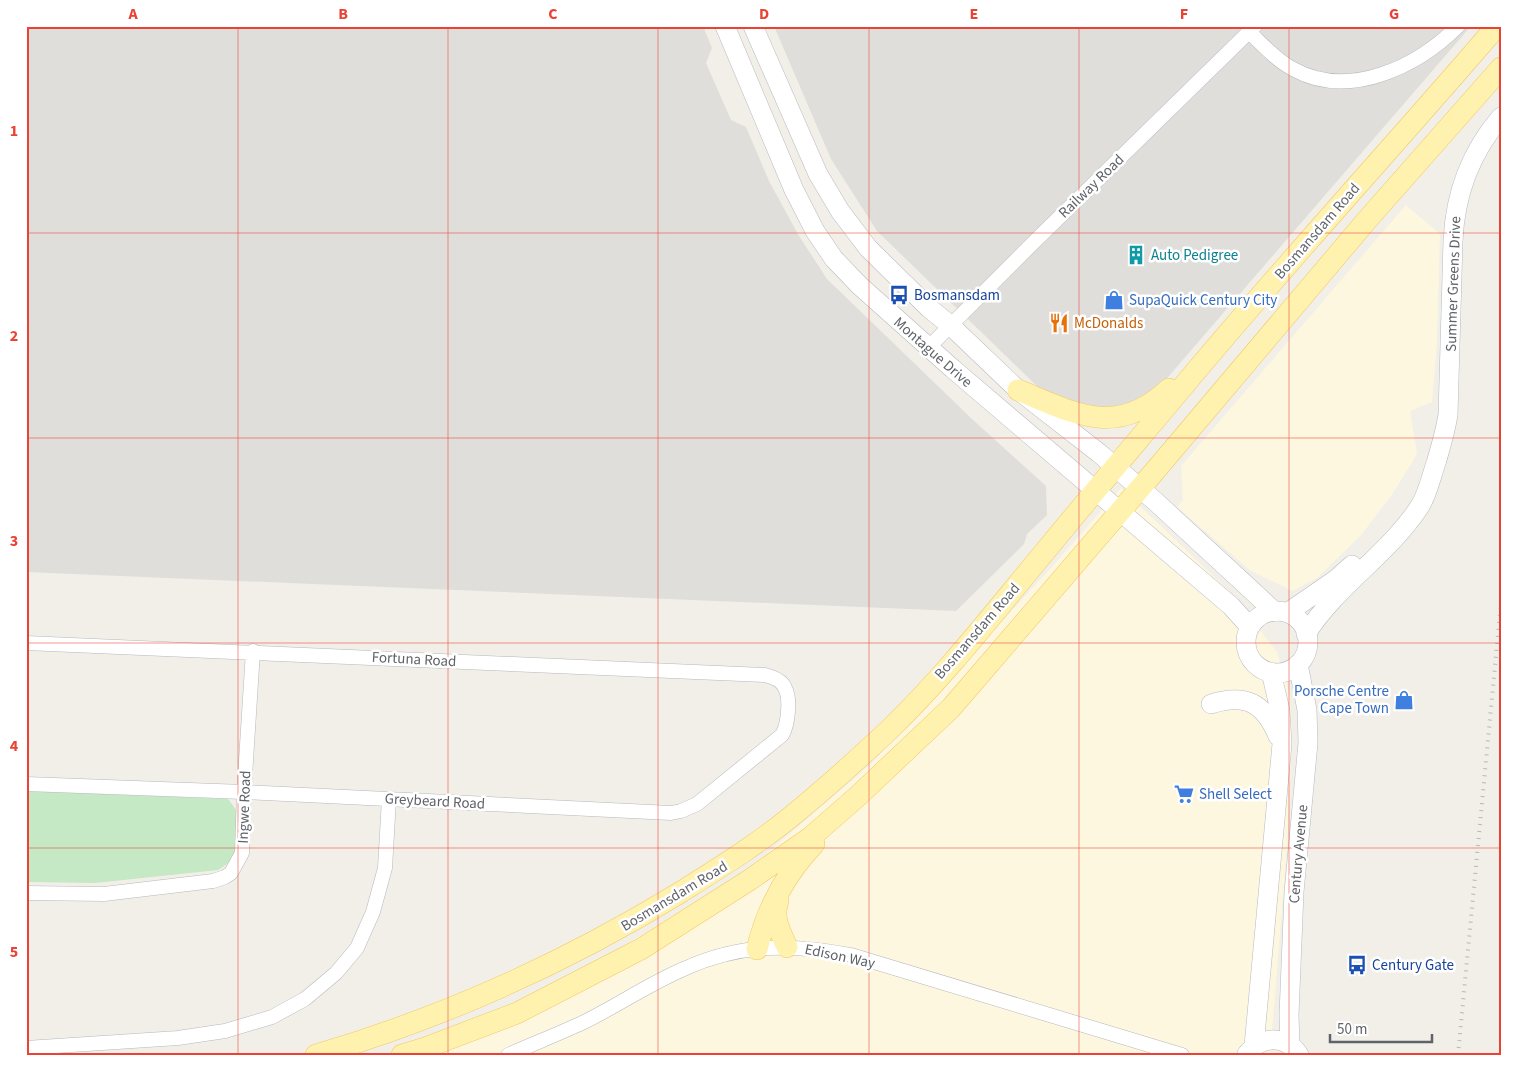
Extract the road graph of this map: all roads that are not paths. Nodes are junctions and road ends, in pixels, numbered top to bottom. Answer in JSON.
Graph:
{"nodes":[{"id":1,"x":724,"y":26,"type":"edge"},
{"id":2,"x":753,"y":26,"type":"edge"},
{"id":3,"x":1458,"y":26,"type":"edge"},
{"id":4,"x":1497,"y":26,"type":"edge"},
{"id":5,"x":1252,"y":29,"type":"edge"},
{"id":6,"x":1501,"y":68,"type":"edge"},
{"id":7,"x":1501,"y":117,"type":"edge"},
{"id":8,"x":950,"y":325,"type":"junction"},
{"id":9,"x":1230,"y":330,"type":"junction"},
{"id":10,"x":929,"y":348,"type":"junction"},
{"id":11,"x":1018,"y":390,"type":"junction"},
{"id":12,"x":1436,"y":461,"type":"junction"},
{"id":13,"x":1115,"y":467,"type":"junction"},
{"id":14,"x":1140,"y":488,"type":"junction"},
{"id":15,"x":1107,"y":501,"type":"junction"},
{"id":16,"x":1281,"y":612,"type":"junction"},
{"id":17,"x":1250,"y":627,"type":"junction"},
{"id":18,"x":1306,"y":634,"type":"junction"},
{"id":19,"x":26,"y":643,"type":"edge"},
{"id":20,"x":253,"y":651,"type":"junction"},
{"id":21,"x":1298,"y":664,"type":"junction"},
{"id":22,"x":1271,"y":672,"type":"junction"},
{"id":23,"x":788,"y":700,"type":"joint"},
{"id":24,"x":1211,"y":704,"type":"dead end"},
{"id":25,"x":1282,"y":744,"type":"junction"},
{"id":26,"x":26,"y":784,"type":"edge"},
{"id":27,"x":244,"y":792,"type":"junction"},
{"id":28,"x":858,"y":796,"type":"junction"},
{"id":29,"x":389,"y":799,"type":"junction"},
{"id":30,"x":782,"y":886,"type":"junction"},
{"id":31,"x":26,"y":893,"type":"edge"},
{"id":32,"x":787,"y":947,"type":"junction"},
{"id":33,"x":757,"y":949,"type":"junction"},
{"id":34,"x":26,"y":1048,"type":"edge"},
{"id":35,"x":1250,"y":1050,"type":"edge"},
{"id":36,"x":1295,"y":1050,"type":"edge"},
{"id":37,"x":316,"y":1055,"type":"edge"},
{"id":38,"x":402,"y":1055,"type":"edge"},
{"id":39,"x":508,"y":1055,"type":"edge"},
{"id":40,"x":1182,"y":1055,"type":"edge"}],
"edges":[{"from":1,"to":10,"type":"street","name":"Montague Drive"},
{"from":2,"to":8,"type":"street","name":"Montague Drive"},
{"from":3,"to":5,"type":"street"},
{"from":4,"to":9,"type":"main road","name":"Bosmansdam Road"},
{"from":5,"to":8,"type":"street","name":"Railway Road"},
{"from":6,"to":14,"type":"main road","name":"Bosmansdam Road"},
{"from":7,"to":12,"type":"street","name":"Summer Greens Drive"},
{"from":8,"to":10,"type":"street","name":"Railway Road"},
{"from":8,"to":11,"type":"street","name":"Montague Drive"},
{"from":9,"to":11,"type":"main road"},
{"from":9,"to":13,"type":"main road","name":"Bosmansdam Road"},
{"from":10,"to":15,"type":"street","name":"Montague Drive"},
{"from":11,"to":13,"type":"street","name":"Montague Drive"},
{"from":12,"to":16,"type":"street","name":"Summer Greens Drive"},
{"from":12,"to":18,"type":"street","name":"Summer Greens Drive"},
{"from":13,"to":14,"type":"street","name":"Montague Drive"},
{"from":13,"to":15,"type":"main road","name":"Bosmansdam Road"},
{"from":14,"to":15,"type":"main road"},
{"from":14,"to":16,"type":"street"},
{"from":15,"to":17,"type":"street"},
{"from":15,"to":28,"type":"main road","name":"Bosmansdam Road"},
{"from":15,"to":37,"type":"main road","name":"Bosmansdam Road"},
{"from":16,"to":17,"type":"street"},
{"from":16,"to":18,"type":"street"},
{"from":17,"to":22,"type":"street"},
{"from":18,"to":21,"type":"street"},
{"from":19,"to":20,"type":"street","name":"Fortuna Road"},
{"from":20,"to":23,"type":"street","name":"Fortuna Road"},
{"from":20,"to":27,"type":"street","name":"Ingwe Road"},
{"from":21,"to":22,"type":"street"},
{"from":21,"to":36,"type":"street","name":"Century Avenue"},
{"from":22,"to":25,"type":"street","name":"Century Avenue"},
{"from":23,"to":29,"type":"street","name":"Greybeard Road"},
{"from":24,"to":25,"type":"street"},
{"from":25,"to":35,"type":"street","name":"Century Avenue"},
{"from":26,"to":27,"type":"street","name":"Greybeard Road"},
{"from":27,"to":29,"type":"street","name":"Greybeard Road"},
{"from":27,"to":31,"type":"street","name":"Ingwe Road"},
{"from":28,"to":30,"type":"main road"},
{"from":28,"to":38,"type":"main road","name":"Bosmansdam Road"},
{"from":29,"to":34,"type":"street"},
{"from":30,"to":32,"type":"main road"},
{"from":30,"to":33,"type":"main road"},
{"from":32,"to":33,"type":"street","name":"Edison Way"},
{"from":32,"to":40,"type":"street","name":"Edison Way"},
{"from":33,"to":39,"type":"street","name":"Edison Way"},
{"from":35,"to":36,"type":"street"}]}
